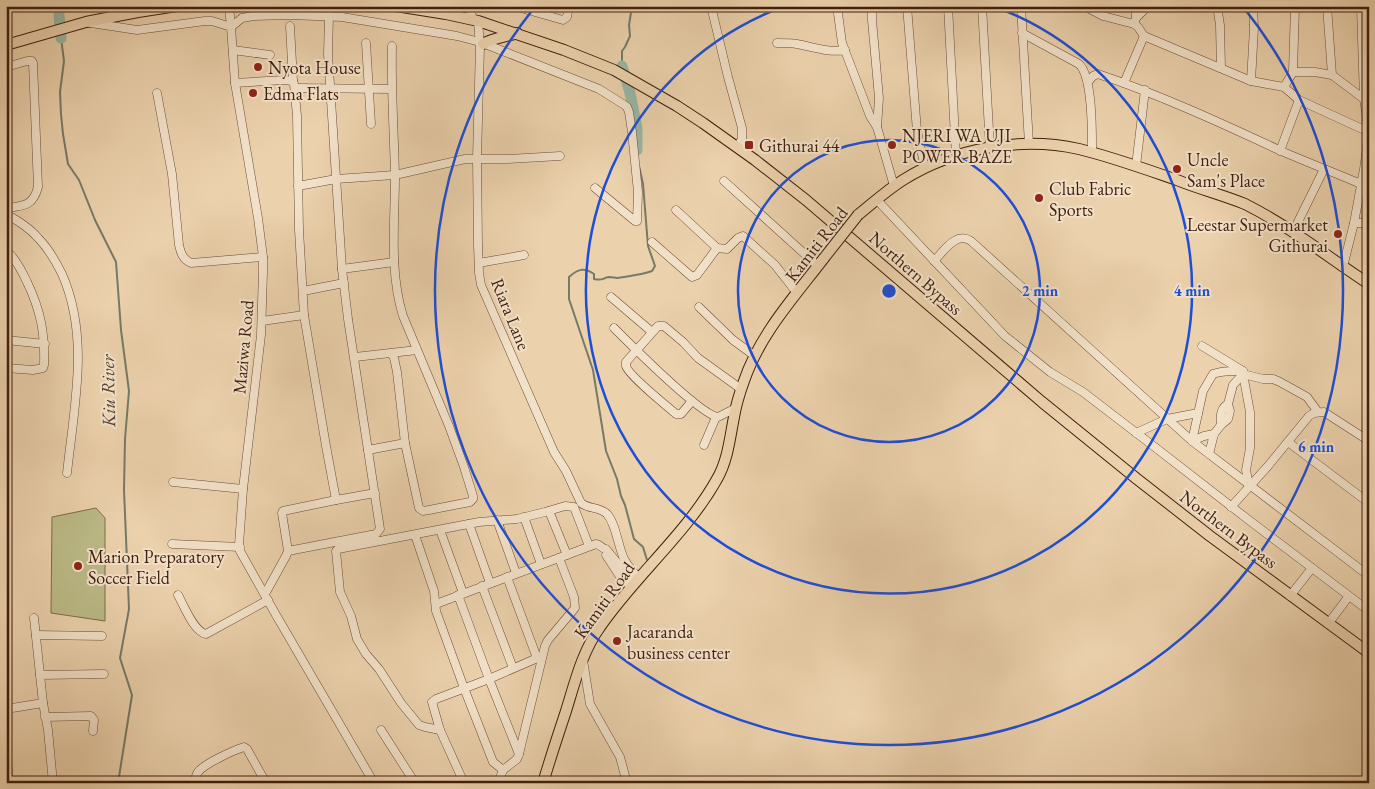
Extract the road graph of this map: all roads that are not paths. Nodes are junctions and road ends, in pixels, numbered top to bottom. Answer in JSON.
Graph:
{"nodes":[{"id":1,"x":177,"y":6,"type":"edge"},
{"id":2,"x":228,"y":6,"type":"edge"},
{"id":3,"x":396,"y":6,"type":"edge"},
{"id":4,"x":467,"y":6,"type":"edge"},
{"id":5,"x":514,"y":6,"type":"edge"},
{"id":6,"x":569,"y":6,"type":"edge"},
{"id":7,"x":711,"y":6,"type":"edge"},
{"id":8,"x":837,"y":6,"type":"edge"},
{"id":9,"x":872,"y":6,"type":"edge"},
{"id":10,"x":907,"y":6,"type":"edge"},
{"id":11,"x":948,"y":6,"type":"edge"},
{"id":12,"x":982,"y":6,"type":"edge"},
{"id":13,"x":1021,"y":6,"type":"edge"},
{"id":14,"x":1084,"y":6,"type":"edge"},
{"id":15,"x":1135,"y":6,"type":"edge"},
{"id":16,"x":1148,"y":6,"type":"edge"},
{"id":17,"x":1217,"y":6,"type":"edge"},
{"id":18,"x":1253,"y":6,"type":"edge"},
{"id":19,"x":1294,"y":6,"type":"edge"},
{"id":20,"x":1327,"y":6,"type":"edge"},
{"id":21,"x":1361,"y":6,"type":"edge"},
{"id":22,"x":157,"y":8,"type":"edge"},
{"id":23,"x":1094,"y":9,"type":"edge"},
{"id":24,"x":329,"y":16,"type":"junction"},
{"id":25,"x":460,"y":17,"type":"junction"},
{"id":26,"x":475,"y":20,"type":"junction"},
{"id":27,"x":1135,"y":21,"type":"junction"},
{"id":28,"x":86,"y":22,"type":"junction"},
{"id":29,"x":290,"y":26,"type":"dead end"},
{"id":30,"x":231,"y":27,"type":"junction"},
{"id":31,"x":517,"y":33,"type":"junction"},
{"id":32,"x":1022,"y":33,"type":"junction"},
{"id":33,"x":1144,"y":36,"type":"junction"},
{"id":34,"x":481,"y":43,"type":"junction"},
{"id":35,"x":777,"y":43,"type":"dead end"},
{"id":36,"x":366,"y":44,"type":"dead end"},
{"id":37,"x":6,"y":45,"type":"edge"},
{"id":38,"x":392,"y":46,"type":"dead end"},
{"id":39,"x":233,"y":50,"type":"junction"},
{"id":40,"x":845,"y":50,"type":"junction"},
{"id":41,"x":270,"y":54,"type":"dead end"},
{"id":42,"x":6,"y":67,"type":"edge"},
{"id":43,"x":1221,"y":68,"type":"junction"},
{"id":44,"x":1294,"y":72,"type":"junction"},
{"id":45,"x":1332,"y":75,"type":"junction"},
{"id":46,"x":1251,"y":81,"type":"junction"},
{"id":47,"x":1088,"y":82,"type":"junction"},
{"id":48,"x":235,"y":83,"type":"junction"},
{"id":49,"x":1124,"y":83,"type":"junction"},
{"id":50,"x":294,"y":84,"type":"junction"},
{"id":51,"x":1284,"y":87,"type":"junction"},
{"id":52,"x":330,"y":88,"type":"junction"},
{"id":53,"x":369,"y":88,"type":"junction"},
{"id":54,"x":391,"y":89,"type":"junction"},
{"id":55,"x":1145,"y":90,"type":"junction"},
{"id":56,"x":1366,"y":91,"type":"edge"},
{"id":57,"x":157,"y":93,"type":"dead end"},
{"id":58,"x":1299,"y":100,"type":"junction"},
{"id":59,"x":1364,"y":100,"type":"junction"},
{"id":60,"x":371,"y":124,"type":"dead end"},
{"id":61,"x":1369,"y":124,"type":"edge"},
{"id":62,"x":877,"y":127,"type":"junction"},
{"id":63,"x":1368,"y":132,"type":"edge"},
{"id":64,"x":1028,"y":144,"type":"junction"},
{"id":65,"x":737,"y":147,"type":"junction"},
{"id":66,"x":990,"y":148,"type":"junction"},
{"id":67,"x":1280,"y":151,"type":"junction"},
{"id":68,"x":1092,"y":152,"type":"junction"},
{"id":69,"x":560,"y":156,"type":"dead end"},
{"id":70,"x":956,"y":156,"type":"junction"},
{"id":71,"x":477,"y":158,"type":"junction"},
{"id":72,"x":1136,"y":166,"type":"junction"},
{"id":73,"x":925,"y":168,"type":"junction"},
{"id":74,"x":1324,"y":169,"type":"junction"},
{"id":75,"x":1366,"y":170,"type":"edge"},
{"id":76,"x":394,"y":175,"type":"junction"},
{"id":77,"x":336,"y":179,"type":"junction"},
{"id":78,"x":724,"y":181,"type":"dead end"},
{"id":79,"x":1361,"y":184,"type":"junction"},
{"id":80,"x":298,"y":186,"type":"junction"},
{"id":81,"x":894,"y":186,"type":"junction"},
{"id":82,"x":595,"y":188,"type":"dead end"},
{"id":83,"x":877,"y":200,"type":"junction"},
{"id":84,"x":6,"y":208,"type":"edge"},
{"id":85,"x":676,"y":210,"type":"dead end"},
{"id":86,"x":6,"y":214,"type":"edge"},
{"id":87,"x":1354,"y":223,"type":"junction"},
{"id":88,"x":1369,"y":223,"type":"edge"},
{"id":89,"x":1293,"y":232,"type":"junction"},
{"id":90,"x":652,"y":242,"type":"dead end"},
{"id":91,"x":718,"y":248,"type":"junction"},
{"id":92,"x":6,"y":250,"type":"edge"},
{"id":93,"x":524,"y":256,"type":"dead end"},
{"id":94,"x":263,"y":257,"type":"junction"},
{"id":95,"x":934,"y":261,"type":"junction"},
{"id":96,"x":394,"y":262,"type":"junction"},
{"id":97,"x":479,"y":263,"type":"junction"},
{"id":98,"x":818,"y":266,"type":"junction"},
{"id":99,"x":1343,"y":267,"type":"junction"},
{"id":100,"x":342,"y":269,"type":"junction"},
{"id":101,"x":344,"y":284,"type":"junction"},
{"id":102,"x":1369,"y":284,"type":"edge"},
{"id":103,"x":303,"y":291,"type":"junction"},
{"id":104,"x":797,"y":293,"type":"junction"},
{"id":105,"x":611,"y":297,"type":"dead end"},
{"id":106,"x":699,"y":308,"type":"dead end"},
{"id":107,"x":304,"y":315,"type":"junction"},
{"id":108,"x":262,"y":322,"type":"junction"},
{"id":109,"x":614,"y":328,"type":"dead end"},
{"id":110,"x":652,"y":332,"type":"junction"},
{"id":111,"x":6,"y":340,"type":"edge"},
{"id":112,"x":45,"y":344,"type":"junction"},
{"id":113,"x":1202,"y":346,"type":"dead end"},
{"id":114,"x":416,"y":350,"type":"junction"},
{"id":115,"x":637,"y":350,"type":"junction"},
{"id":116,"x":391,"y":353,"type":"junction"},
{"id":117,"x":755,"y":356,"type":"junction"},
{"id":118,"x":355,"y":357,"type":"junction"},
{"id":119,"x":6,"y":368,"type":"edge"},
{"id":120,"x":1243,"y":373,"type":"junction"},
{"id":121,"x":741,"y":389,"type":"junction"},
{"id":122,"x":692,"y":400,"type":"junction"},
{"id":123,"x":736,"y":408,"type":"junction"},
{"id":124,"x":1318,"y":412,"type":"junction"},
{"id":125,"x":1198,"y":413,"type":"junction"},
{"id":126,"x":716,"y":417,"type":"junction"},
{"id":127,"x":1167,"y":419,"type":"junction"},
{"id":128,"x":1136,"y":432,"type":"junction"},
{"id":129,"x":1214,"y":434,"type":"junction"},
{"id":130,"x":1369,"y":440,"type":"edge"},
{"id":131,"x":1192,"y":442,"type":"junction"},
{"id":132,"x":1288,"y":442,"type":"junction"},
{"id":133,"x":405,"y":443,"type":"junction"},
{"id":134,"x":704,"y":444,"type":"dead end"},
{"id":135,"x":368,"y":450,"type":"junction"},
{"id":136,"x":1209,"y":454,"type":"junction"},
{"id":137,"x":67,"y":473,"type":"dead end"},
{"id":138,"x":172,"y":482,"type":"dead end"},
{"id":139,"x":1249,"y":486,"type":"junction"},
{"id":140,"x":243,"y":489,"type":"junction"},
{"id":141,"x":375,"y":493,"type":"junction"},
{"id":142,"x":336,"y":500,"type":"junction"},
{"id":143,"x":1369,"y":503,"type":"edge"},
{"id":144,"x":1231,"y":507,"type":"junction"},
{"id":145,"x":549,"y":511,"type":"junction"},
{"id":146,"x":524,"y":518,"type":"junction"},
{"id":147,"x":497,"y":520,"type":"junction"},
{"id":148,"x":469,"y":524,"type":"junction"},
{"id":149,"x":440,"y":530,"type":"junction"},
{"id":150,"x":414,"y":535,"type":"junction"},
{"id":151,"x":172,"y":544,"type":"dead end"},
{"id":152,"x":589,"y":546,"type":"junction"},
{"id":153,"x":240,"y":547,"type":"junction"},
{"id":154,"x":288,"y":551,"type":"junction"},
{"id":155,"x":562,"y":556,"type":"junction"},
{"id":156,"x":541,"y":564,"type":"junction"},
{"id":157,"x":1312,"y":568,"type":"junction"},
{"id":158,"x":516,"y":574,"type":"junction"},
{"id":159,"x":1369,"y":576,"type":"edge"},
{"id":160,"x":507,"y":577,"type":"junction"},
{"id":161,"x":635,"y":582,"type":"junction"},
{"id":162,"x":486,"y":584,"type":"junction"},
{"id":163,"x":460,"y":594,"type":"junction"},
{"id":164,"x":178,"y":596,"type":"dead end"},
{"id":165,"x":1290,"y":596,"type":"junction"},
{"id":166,"x":1349,"y":596,"type":"junction"},
{"id":167,"x":266,"y":597,"type":"junction"},
{"id":168,"x":1369,"y":599,"type":"edge"},
{"id":169,"x":436,"y":604,"type":"junction"},
{"id":170,"x":1366,"y":608,"type":"edge"},
{"id":171,"x":34,"y":618,"type":"dead end"},
{"id":172,"x":1328,"y":624,"type":"junction"},
{"id":173,"x":36,"y":635,"type":"junction"},
{"id":174,"x":102,"y":636,"type":"dead end"},
{"id":175,"x":1369,"y":653,"type":"edge"},
{"id":176,"x":540,"y":657,"type":"junction"},
{"id":177,"x":583,"y":658,"type":"junction"},
{"id":178,"x":513,"y":668,"type":"junction"},
{"id":179,"x":104,"y":674,"type":"dead end"},
{"id":180,"x":40,"y":675,"type":"junction"},
{"id":181,"x":489,"y":679,"type":"junction"},
{"id":182,"x":464,"y":688,"type":"junction"},
{"id":183,"x":43,"y":703,"type":"junction"},
{"id":184,"x":6,"y":709,"type":"edge"},
{"id":185,"x":45,"y":717,"type":"junction"},
{"id":186,"x":381,"y":730,"type":"dead end"},
{"id":187,"x":440,"y":730,"type":"junction"},
{"id":188,"x":93,"y":731,"type":"dead end"},
{"id":189,"x":6,"y":749,"type":"edge"},
{"id":190,"x":519,"y":754,"type":"junction"},
{"id":191,"x":503,"y":770,"type":"junction"},
{"id":192,"x":9,"y":783,"type":"edge"},
{"id":193,"x":53,"y":783,"type":"edge"},
{"id":194,"x":194,"y":783,"type":"edge"},
{"id":195,"x":266,"y":783,"type":"edge"},
{"id":196,"x":374,"y":783,"type":"edge"},
{"id":197,"x":415,"y":783,"type":"edge"},
{"id":198,"x":464,"y":783,"type":"edge"},
{"id":199,"x":498,"y":783,"type":"edge"},
{"id":200,"x":543,"y":783,"type":"edge"},
{"id":201,"x":627,"y":783,"type":"edge"}],
"edges":[{"from":1,"to":22,"type":"main road"},
{"from":2,"to":30,"type":"street","name":"Maziwa Road"},
{"from":3,"to":25,"type":"main road","name":"Northern Bypass"},
{"from":4,"to":25,"type":"street"},
{"from":4,"to":26,"type":"street","name":"Riara Lane"},
{"from":5,"to":6,"type":"street"},
{"from":7,"to":65,"type":"street"},
{"from":8,"to":40,"type":"street"},
{"from":9,"to":62,"type":"street"},
{"from":10,"to":73,"type":"street"},
{"from":11,"to":70,"type":"street"},
{"from":12,"to":66,"type":"street"},
{"from":13,"to":32,"type":"street"},
{"from":14,"to":23,"type":"street"},
{"from":15,"to":27,"type":"street"},
{"from":16,"to":27,"type":"street"},
{"from":17,"to":43,"type":"street"},
{"from":18,"to":46,"type":"street"},
{"from":19,"to":44,"type":"street"},
{"from":20,"to":45,"type":"street"},
{"from":21,"to":56,"type":"street"},
{"from":22,"to":28,"type":"main road"},
{"from":23,"to":27,"type":"street"},
{"from":24,"to":30,"type":"street"},
{"from":24,"to":34,"type":"street"},
{"from":24,"to":52,"type":"street"},
{"from":25,"to":26,"type":"main road","name":"Northern Bypass"},
{"from":26,"to":31,"type":"main road","name":"Northern Bypass"},
{"from":26,"to":34,"type":"street","name":"Riara Lane"},
{"from":27,"to":33,"type":"street"},
{"from":28,"to":30,"type":"street"},
{"from":28,"to":37,"type":"main road"},
{"from":29,"to":50,"type":"street"},
{"from":30,"to":39,"type":"street","name":"Maziwa Road"},
{"from":31,"to":34,"type":"main road"},
{"from":31,"to":65,"type":"main road","name":"Northern Bypass"},
{"from":32,"to":47,"type":"street"},
{"from":32,"to":64,"type":"street"},
{"from":33,"to":43,"type":"street"},
{"from":33,"to":49,"type":"street"},
{"from":34,"to":71,"type":"street","name":"Riara Lane"},
{"from":34,"to":82,"type":"street"},
{"from":35,"to":40,"type":"street"},
{"from":36,"to":53,"type":"street"},
{"from":38,"to":54,"type":"street"},
{"from":39,"to":41,"type":"street"},
{"from":39,"to":48,"type":"street","name":"Maziwa Road"},
{"from":40,"to":62,"type":"street"},
{"from":42,"to":84,"type":"street"},
{"from":43,"to":46,"type":"street"},
{"from":44,"to":45,"type":"street"},
{"from":44,"to":51,"type":"street"},
{"from":45,"to":59,"type":"street"},
{"from":46,"to":51,"type":"street"},
{"from":47,"to":49,"type":"street"},
{"from":47,"to":68,"type":"street"},
{"from":48,"to":50,"type":"street"},
{"from":48,"to":94,"type":"street","name":"Maziwa Road"},
{"from":49,"to":55,"type":"street"},
{"from":50,"to":52,"type":"street"},
{"from":50,"to":80,"type":"street"},
{"from":51,"to":58,"type":"street"},
{"from":52,"to":53,"type":"street"},
{"from":52,"to":77,"type":"street"},
{"from":53,"to":54,"type":"street"},
{"from":53,"to":60,"type":"street"},
{"from":54,"to":76,"type":"street"},
{"from":55,"to":67,"type":"street"},
{"from":55,"to":72,"type":"street"},
{"from":56,"to":59,"type":"street"},
{"from":57,"to":94,"type":"street"},
{"from":58,"to":63,"type":"street"},
{"from":58,"to":67,"type":"street"},
{"from":59,"to":61,"type":"street"},
{"from":61,"to":63,"type":"street"},
{"from":62,"to":81,"type":"street"},
{"from":63,"to":75,"type":"street"},
{"from":64,"to":66,"type":"main road","name":"Kamiti Road"},
{"from":64,"to":68,"type":"main road","name":"Kamiti Road"},
{"from":65,"to":165,"type":"main road","name":"Northern Bypass"},
{"from":66,"to":70,"type":"main road","name":"Kamiti Road"},
{"from":67,"to":74,"type":"street"},
{"from":68,"to":72,"type":"main road","name":"Kamiti Road"},
{"from":69,"to":71,"type":"street"},
{"from":70,"to":73,"type":"main road","name":"Kamiti Road"},
{"from":71,"to":76,"type":"street"},
{"from":71,"to":97,"type":"street","name":"Riara Lane"},
{"from":72,"to":89,"type":"main road","name":"Kamiti Road"},
{"from":73,"to":81,"type":"main road","name":"Kamiti Road"},
{"from":74,"to":79,"type":"street"},
{"from":74,"to":89,"type":"street"},
{"from":75,"to":79,"type":"street"},
{"from":76,"to":77,"type":"street"},
{"from":76,"to":96,"type":"street"},
{"from":77,"to":80,"type":"street"},
{"from":77,"to":100,"type":"street"},
{"from":78,"to":98,"type":"street"},
{"from":79,"to":87,"type":"street"},
{"from":80,"to":103,"type":"street"},
{"from":81,"to":83,"type":"main road","name":"Kamiti Road"},
{"from":83,"to":95,"type":"street"},
{"from":83,"to":98,"type":"main road","name":"Kamiti Road","bridge":true},
{"from":85,"to":91,"type":"street"},
{"from":86,"to":137,"type":"street"},
{"from":87,"to":88,"type":"street"},
{"from":87,"to":99,"type":"street"},
{"from":89,"to":99,"type":"main road","name":"Kamiti Road"},
{"from":90,"to":91,"type":"street"},
{"from":91,"to":104,"type":"street"},
{"from":92,"to":112,"type":"street"},
{"from":93,"to":97,"type":"street"},
{"from":94,"to":108,"type":"street","name":"Maziwa Road"},
{"from":95,"to":127,"type":"street"},
{"from":95,"to":128,"type":"street"},
{"from":96,"to":100,"type":"street"},
{"from":96,"to":114,"type":"street"},
{"from":97,"to":161,"type":"street","name":"Riara Lane"},
{"from":98,"to":104,"type":"main road","name":"Kamiti Road"},
{"from":99,"to":102,"type":"main road","name":"Kamiti Road"},
{"from":100,"to":101,"type":"street"},
{"from":101,"to":103,"type":"street"},
{"from":101,"to":118,"type":"street"},
{"from":103,"to":107,"type":"street"},
{"from":104,"to":117,"type":"main road","name":"Kamiti Road"},
{"from":105,"to":110,"type":"street"},
{"from":106,"to":117,"type":"street"},
{"from":107,"to":108,"type":"street"},
{"from":107,"to":142,"type":"street"},
{"from":108,"to":140,"type":"street","name":"Maziwa Road"},
{"from":109,"to":115,"type":"street"},
{"from":110,"to":115,"type":"street"},
{"from":110,"to":121,"type":"street"},
{"from":111,"to":112,"type":"street"},
{"from":112,"to":119,"type":"street"},
{"from":113,"to":120,"type":"street"},
{"from":114,"to":116,"type":"street"},
{"from":114,"to":133,"type":"street"},
{"from":115,"to":122,"type":"street"},
{"from":115,"to":122,"type":"street"},
{"from":116,"to":118,"type":"street"},
{"from":116,"to":133,"type":"street"},
{"from":117,"to":121,"type":"main road","name":"Kamiti Road"},
{"from":118,"to":135,"type":"street"},
{"from":120,"to":124,"type":"street"},
{"from":120,"to":125,"type":"street"},
{"from":120,"to":129,"type":"street"},
{"from":120,"to":139,"type":"street"},
{"from":121,"to":123,"type":"main road","name":"Kamiti Road"},
{"from":122,"to":126,"type":"street"},
{"from":123,"to":126,"type":"street"},
{"from":123,"to":161,"type":"main road","name":"Kamiti Road"},
{"from":124,"to":130,"type":"street"},
{"from":124,"to":132,"type":"street"},
{"from":125,"to":127,"type":"street"},
{"from":125,"to":131,"type":"street"},
{"from":126,"to":134,"type":"street"},
{"from":127,"to":128,"type":"street"},
{"from":127,"to":131,"type":"street"},
{"from":128,"to":144,"type":"street"},
{"from":129,"to":131,"type":"street"},
{"from":129,"to":136,"type":"street"},
{"from":131,"to":136,"type":"street"},
{"from":132,"to":139,"type":"street"},
{"from":132,"to":143,"type":"street"},
{"from":133,"to":135,"type":"street"},
{"from":135,"to":141,"type":"street"},
{"from":136,"to":139,"type":"street"},
{"from":138,"to":140,"type":"street"},
{"from":139,"to":144,"type":"street"},
{"from":139,"to":159,"type":"street"},
{"from":140,"to":153,"type":"street","name":"Maziwa Road"},
{"from":141,"to":142,"type":"street"},
{"from":141,"to":154,"type":"street"},
{"from":142,"to":154,"type":"street"},
{"from":144,"to":157,"type":"street"},
{"from":145,"to":146,"type":"street"},
{"from":145,"to":152,"type":"street"},
{"from":145,"to":155,"type":"street"},
{"from":146,"to":147,"type":"street"},
{"from":146,"to":156,"type":"street"},
{"from":147,"to":148,"type":"street"},
{"from":147,"to":158,"type":"street"},
{"from":148,"to":149,"type":"street"},
{"from":148,"to":162,"type":"street"},
{"from":149,"to":150,"type":"street"},
{"from":149,"to":163,"type":"street"},
{"from":150,"to":169,"type":"street"},
{"from":150,"to":187,"type":"street"},
{"from":151,"to":153,"type":"street"},
{"from":152,"to":155,"type":"street"},
{"from":152,"to":161,"type":"street"},
{"from":153,"to":167,"type":"street","name":"Maziwa Road"},
{"from":154,"to":167,"type":"street"},
{"from":155,"to":156,"type":"street"},
{"from":155,"to":176,"type":"street"},
{"from":156,"to":158,"type":"street"},
{"from":157,"to":165,"type":"street"},
{"from":157,"to":166,"type":"street"},
{"from":158,"to":160,"type":"street"},
{"from":160,"to":162,"type":"street"},
{"from":160,"to":176,"type":"street"},
{"from":161,"to":177,"type":"main road","name":"Kamiti Road"},
{"from":162,"to":163,"type":"street"},
{"from":162,"to":178,"type":"street"},
{"from":163,"to":169,"type":"street"},
{"from":163,"to":181,"type":"street"},
{"from":164,"to":167,"type":"street"},
{"from":165,"to":172,"type":"main road","name":"Northern Bypass"},
{"from":166,"to":170,"type":"street"},
{"from":166,"to":172,"type":"street"},
{"from":167,"to":196,"type":"street","name":"Maziwa Road"},
{"from":168,"to":170,"type":"street"},
{"from":169,"to":182,"type":"street"},
{"from":171,"to":173,"type":"street"},
{"from":172,"to":175,"type":"main road","name":"Northern Bypass"},
{"from":173,"to":174,"type":"street"},
{"from":173,"to":180,"type":"street"},
{"from":176,"to":178,"type":"street"},
{"from":176,"to":190,"type":"street"},
{"from":177,"to":200,"type":"main road","name":"Kamiti Road"},
{"from":177,"to":201,"type":"street"},
{"from":178,"to":181,"type":"street"},
{"from":179,"to":180,"type":"street"},
{"from":180,"to":183,"type":"street"},
{"from":181,"to":182,"type":"street"},
{"from":181,"to":190,"type":"street"},
{"from":182,"to":187,"type":"street"},
{"from":182,"to":191,"type":"street"},
{"from":183,"to":184,"type":"street"},
{"from":183,"to":185,"type":"street"},
{"from":185,"to":188,"type":"street"},
{"from":185,"to":193,"type":"street"},
{"from":186,"to":197,"type":"street"},
{"from":187,"to":198,"type":"street"},
{"from":189,"to":192,"type":"street"},
{"from":190,"to":191,"type":"street"},
{"from":191,"to":199,"type":"street"},
{"from":194,"to":195,"type":"street"}]}
